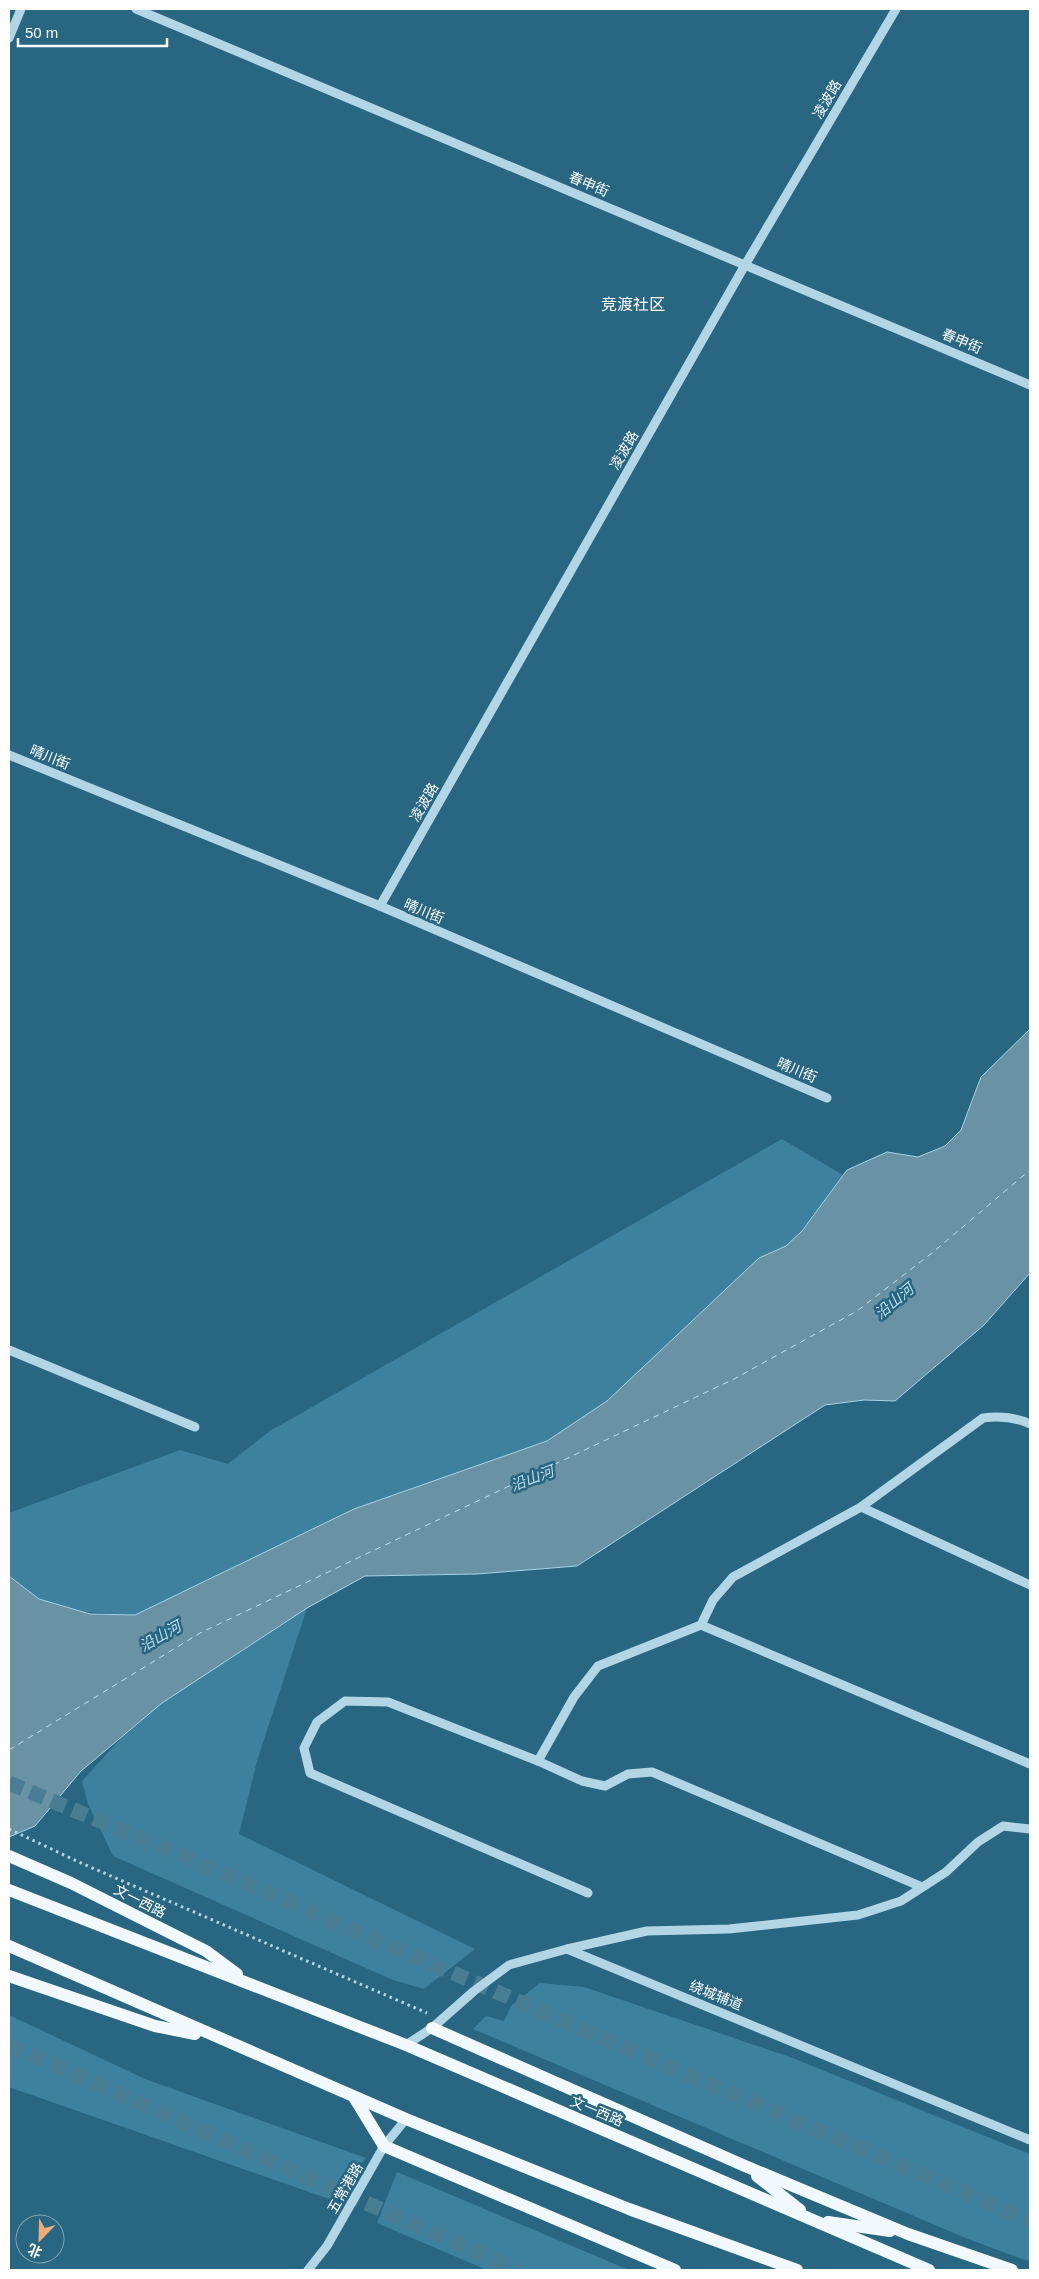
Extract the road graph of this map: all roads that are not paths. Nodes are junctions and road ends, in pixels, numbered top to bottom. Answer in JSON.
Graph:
{"nodes":[{"id":1,"x":21,"y":9,"type":"edge"},
{"id":2,"x":136,"y":9,"type":"edge"},
{"id":3,"x":896,"y":9,"type":"edge"},
{"id":4,"x":9,"y":38,"type":"edge"},
{"id":5,"x":745,"y":265,"type":"junction"},
{"id":6,"x":1030,"y":385,"type":"edge"},
{"id":7,"x":9,"y":755,"type":"edge"},
{"id":8,"x":380,"y":906,"type":"junction"},
{"id":9,"x":827,"y":1098,"type":"dead end"},
{"id":10,"x":9,"y":1350,"type":"edge"},
{"id":11,"x":1030,"y":1424,"type":"edge"},
{"id":12,"x":196,"y":1427,"type":"dead end"},
{"id":13,"x":861,"y":1507,"type":"junction"},
{"id":14,"x":1030,"y":1585,"type":"edge"},
{"id":15,"x":701,"y":1625,"type":"junction"},
{"id":16,"x":538,"y":1760,"type":"junction"},
{"id":17,"x":1030,"y":1764,"type":"edge"},
{"id":18,"x":1030,"y":1829,"type":"edge"},
{"id":19,"x":9,"y":1856,"type":"edge"},
{"id":20,"x":922,"y":1887,"type":"junction"},
{"id":21,"x":9,"y":1890,"type":"edge"},
{"id":22,"x":588,"y":1893,"type":"dead end"},
{"id":23,"x":9,"y":1946,"type":"edge"},
{"id":24,"x":567,"y":1949,"type":"junction"},
{"id":25,"x":9,"y":1976,"type":"edge"},
{"id":26,"x":251,"y":1984,"type":"junction"},
{"id":27,"x":436,"y":2024,"type":"junction"},
{"id":28,"x":219,"y":2039,"type":"junction"},
{"id":29,"x":406,"y":2044,"type":"junction"},
{"id":30,"x":354,"y":2097,"type":"junction"},
{"id":31,"x":406,"y":2120,"type":"junction"},
{"id":32,"x":1030,"y":2140,"type":"edge"},
{"id":33,"x":384,"y":2146,"type":"junction"},
{"id":34,"x":745,"y":2166,"type":"junction"},
{"id":35,"x":812,"y":2220,"type":"junction"},
{"id":36,"x":908,"y":2234,"type":"junction"},
{"id":37,"x":308,"y":2270,"type":"edge"},
{"id":38,"x":675,"y":2270,"type":"edge"},
{"id":39,"x":797,"y":2270,"type":"edge"},
{"id":40,"x":929,"y":2270,"type":"edge"},
{"id":41,"x":1012,"y":2270,"type":"edge"}],
"edges":[{"from":1,"to":4,"type":"street"},
{"from":2,"to":5,"type":"street","name":"春申街"},
{"from":3,"to":5,"type":"street","name":"凌波路"},
{"from":5,"to":6,"type":"street","name":"春申街"},
{"from":5,"to":8,"type":"street","name":"凌波路"},
{"from":7,"to":8,"type":"street","name":"晴川街"},
{"from":8,"to":9,"type":"street","name":"晴川街"},
{"from":10,"to":12,"type":"street"},
{"from":11,"to":13,"type":"street"},
{"from":13,"to":14,"type":"street"},
{"from":13,"to":15,"type":"street"},
{"from":15,"to":16,"type":"street"},
{"from":15,"to":17,"type":"street"},
{"from":16,"to":20,"type":"street"},
{"from":16,"to":22,"type":"street"},
{"from":18,"to":20,"type":"street"},
{"from":19,"to":26,"type":"main road","name":"文一西路"},
{"from":20,"to":24,"type":"street"},
{"from":21,"to":26,"type":"main road","name":"文一西路"},
{"from":23,"to":28,"type":"main road"},
{"from":24,"to":27,"type":"street"},
{"from":24,"to":32,"type":"street","name":"绕城辅道"},
{"from":25,"to":28,"type":"main road"},
{"from":26,"to":29,"type":"main road","name":"文一西路"},
{"from":27,"to":29,"type":"street"},
{"from":27,"to":34,"type":"main road"},
{"from":28,"to":30,"type":"main road"},
{"from":29,"to":35,"type":"main road","name":"文一西路"},
{"from":30,"to":31,"type":"main road"},
{"from":30,"to":33,"type":"main road"},
{"from":31,"to":33,"type":"street","name":"五常港路"},
{"from":31,"to":39,"type":"main road"},
{"from":33,"to":37,"type":"street","name":"五常港路"},
{"from":33,"to":38,"type":"main road"},
{"from":34,"to":35,"type":"main road"},
{"from":34,"to":36,"type":"main road"},
{"from":35,"to":36,"type":"main road"},
{"from":35,"to":40,"type":"main road","name":"文一西路"},
{"from":36,"to":41,"type":"main road"}]}
